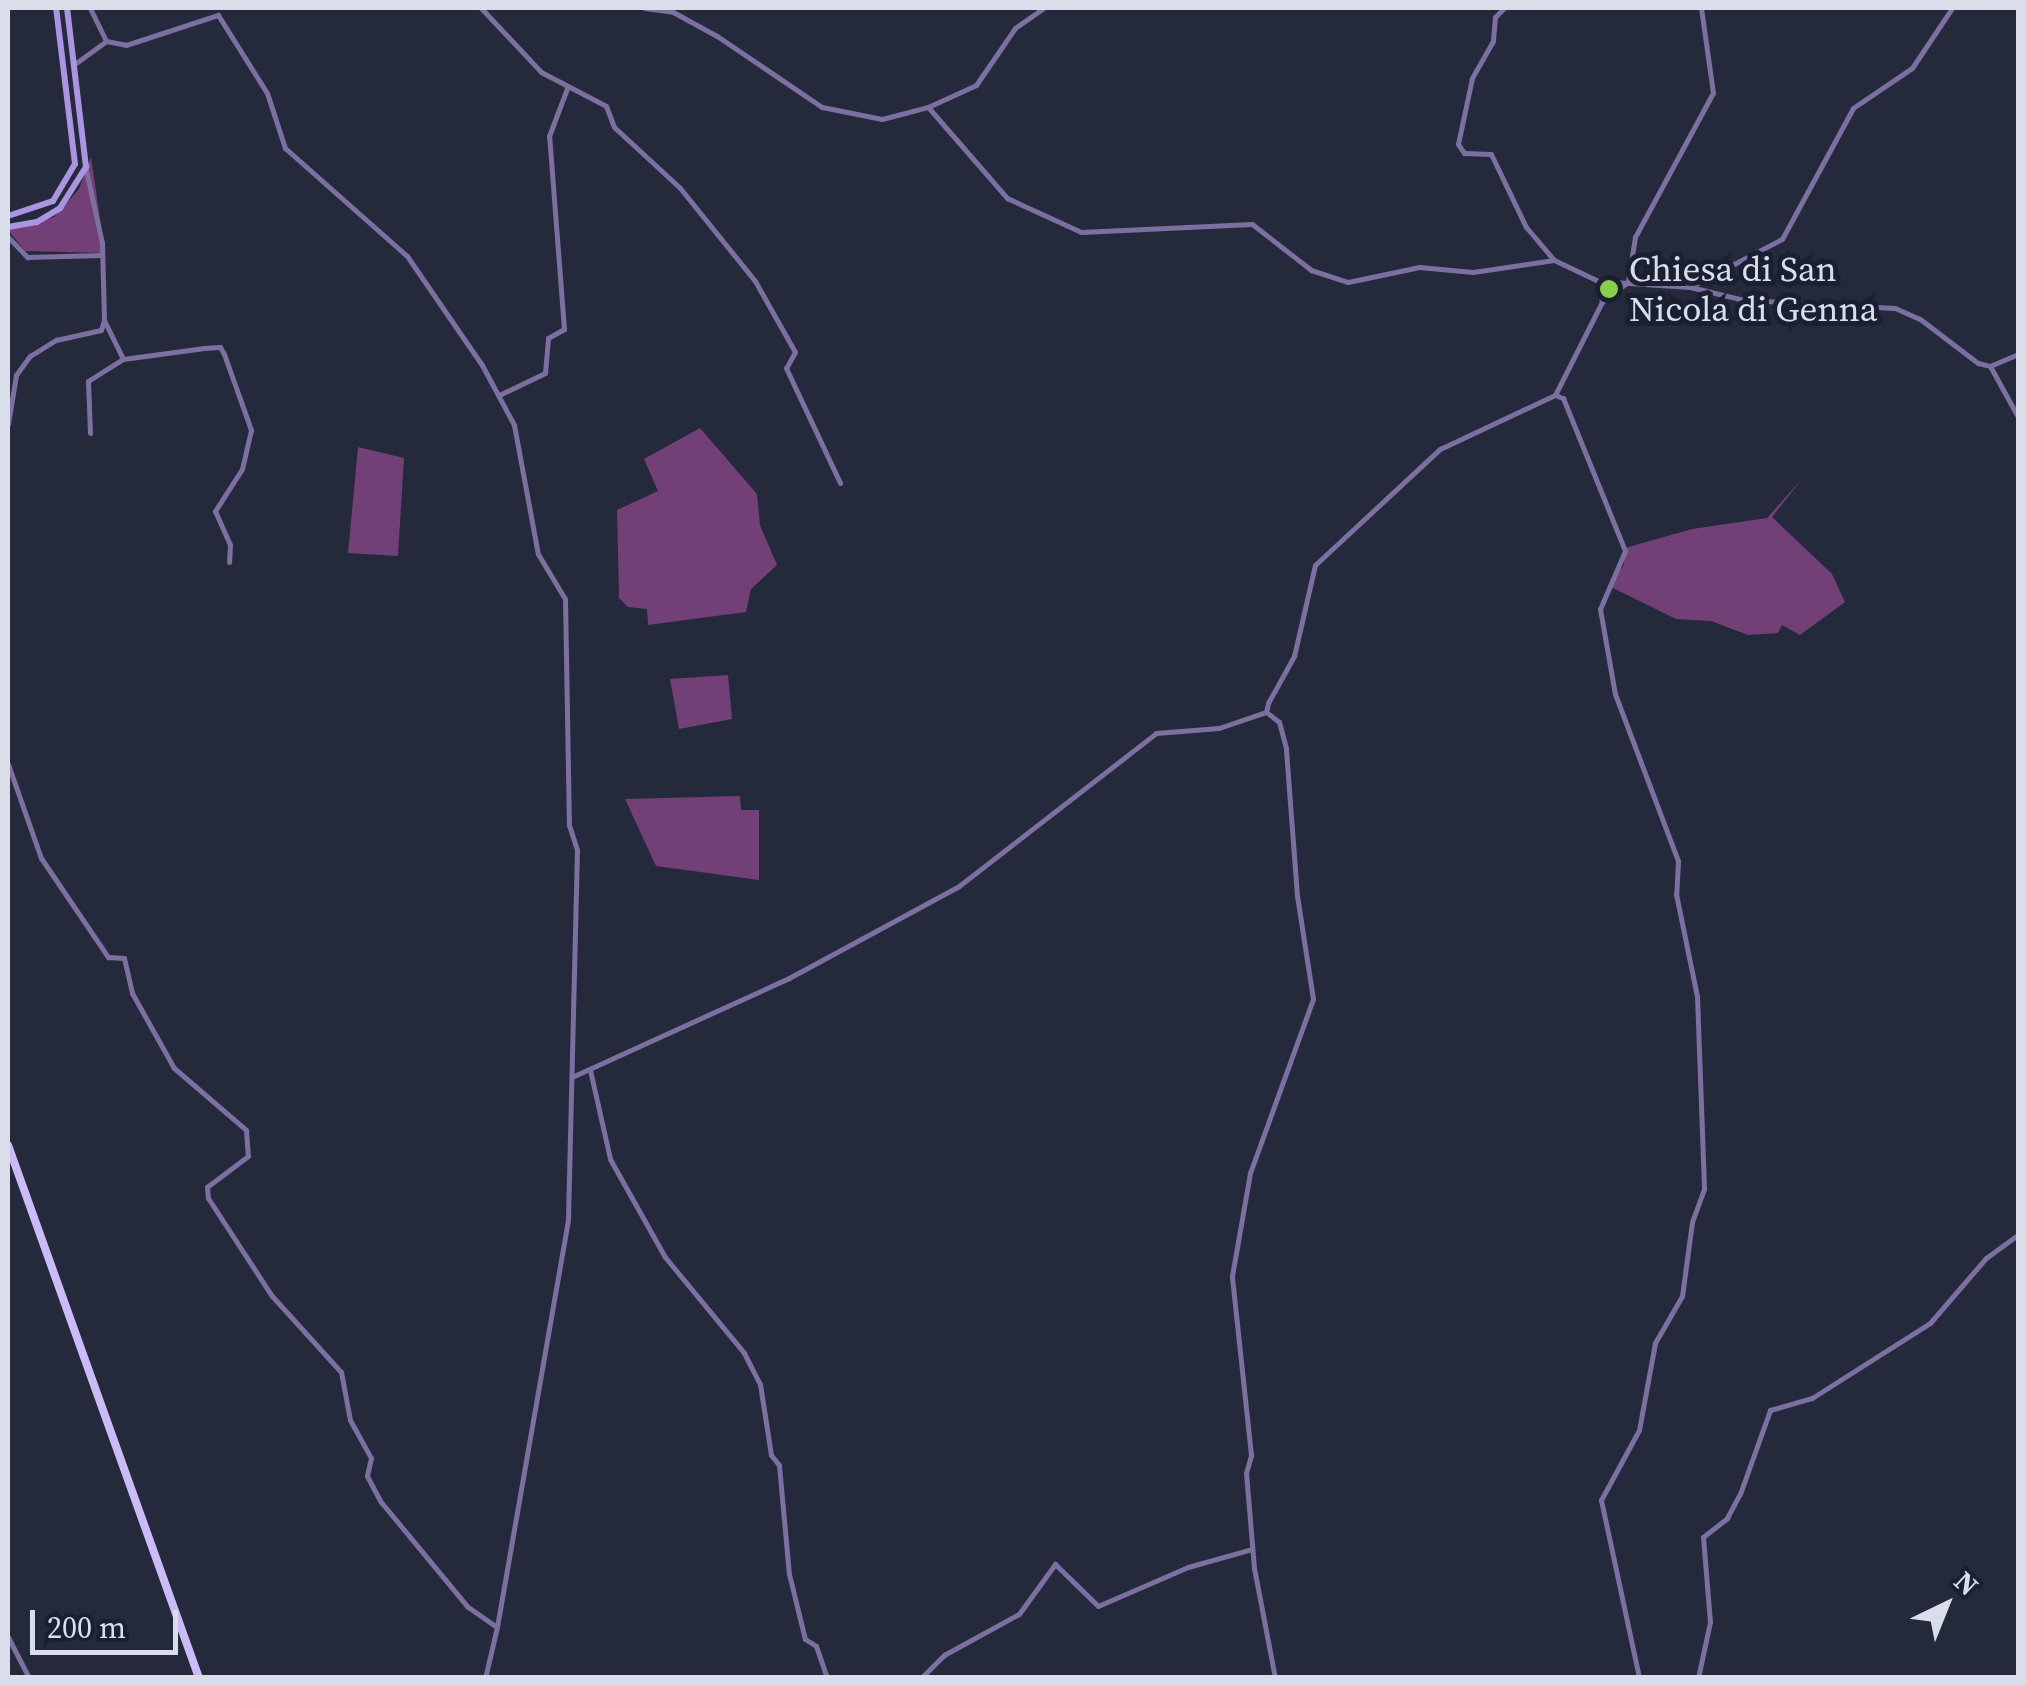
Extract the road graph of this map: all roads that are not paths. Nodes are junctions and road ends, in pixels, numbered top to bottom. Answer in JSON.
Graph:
{"nodes":[{"id":1,"x":56,"y":8,"type":"edge"},
{"id":2,"x":67,"y":8,"type":"edge"},
{"id":3,"x":90,"y":8,"type":"edge"},
{"id":4,"x":222,"y":8,"type":"edge"},
{"id":5,"x":480,"y":8,"type":"edge"},
{"id":6,"x":645,"y":8,"type":"edge"},
{"id":7,"x":1044,"y":8,"type":"edge"},
{"id":8,"x":1504,"y":8,"type":"edge"},
{"id":9,"x":1701,"y":8,"type":"edge"},
{"id":10,"x":1952,"y":8,"type":"edge"},
{"id":11,"x":218,"y":16,"type":"junction"},
{"id":12,"x":106,"y":42,"type":"junction"},
{"id":13,"x":76,"y":63,"type":"junction"},
{"id":14,"x":568,"y":86,"type":"junction"},
{"id":15,"x":928,"y":107,"type":"junction"},
{"id":16,"x":86,"y":167,"type":"junction"},
{"id":17,"x":8,"y":216,"type":"edge"},
{"id":18,"x":8,"y":226,"type":"edge"},
{"id":19,"x":8,"y":237,"type":"edge"},
{"id":20,"x":102,"y":255,"type":"junction"},
{"id":21,"x":1554,"y":260,"type":"junction"},
{"id":22,"x":1598,"y":281,"type":"junction"},
{"id":23,"x":1628,"y":282,"type":"junction"},
{"id":24,"x":1690,"y":287,"type":"junction"},
{"id":25,"x":1602,"y":302,"type":"junction"},
{"id":26,"x":104,"y":320,"type":"junction"},
{"id":27,"x":2018,"y":354,"type":"edge"},
{"id":28,"x":124,"y":360,"type":"junction"},
{"id":29,"x":1990,"y":366,"type":"junction"},
{"id":30,"x":499,"y":395,"type":"junction"},
{"id":31,"x":1555,"y":395,"type":"junction"},
{"id":32,"x":2018,"y":418,"type":"edge"},
{"id":33,"x":8,"y":424,"type":"edge"},
{"id":34,"x":90,"y":433,"type":"dead end"},
{"id":35,"x":840,"y":483,"type":"dead end"},
{"id":36,"x":229,"y":562,"type":"dead end"},
{"id":37,"x":1266,"y":712,"type":"junction"},
{"id":38,"x":8,"y":764,"type":"edge"},
{"id":39,"x":590,"y":1069,"type":"junction"},
{"id":40,"x":574,"y":1076,"type":"junction"},
{"id":41,"x":8,"y":1145,"type":"edge"},
{"id":42,"x":2018,"y":1235,"type":"edge"},
{"id":43,"x":1252,"y":1549,"type":"junction"},
{"id":44,"x":496,"y":1627,"type":"junction"},
{"id":45,"x":8,"y":1637,"type":"edge"},
{"id":46,"x":29,"y":1678,"type":"edge"},
{"id":47,"x":198,"y":1678,"type":"edge"},
{"id":48,"x":486,"y":1678,"type":"edge"},
{"id":49,"x":827,"y":1678,"type":"edge"},
{"id":50,"x":921,"y":1678,"type":"edge"},
{"id":51,"x":1275,"y":1678,"type":"edge"},
{"id":52,"x":1639,"y":1678,"type":"edge"},
{"id":53,"x":1698,"y":1678,"type":"edge"}],
"edges":[{"from":1,"to":17,"type":"main road"},
{"from":2,"to":13,"type":"main road"},
{"from":3,"to":12,"type":"street"},
{"from":4,"to":11,"type":"street"},
{"from":5,"to":14,"type":"street"},
{"from":6,"to":15,"type":"street"},
{"from":7,"to":15,"type":"street"},
{"from":8,"to":21,"type":"street"},
{"from":9,"to":23,"type":"street"},
{"from":10,"to":24,"type":"street"},
{"from":11,"to":12,"type":"street"},
{"from":11,"to":30,"type":"street"},
{"from":12,"to":13,"type":"street"},
{"from":13,"to":16,"type":"main road"},
{"from":14,"to":30,"type":"street"},
{"from":14,"to":35,"type":"street"},
{"from":15,"to":21,"type":"street"},
{"from":16,"to":18,"type":"main road"},
{"from":16,"to":20,"type":"street"},
{"from":19,"to":20,"type":"street"},
{"from":20,"to":26,"type":"street"},
{"from":21,"to":22,"type":"street"},
{"from":22,"to":23,"type":"street"},
{"from":22,"to":25,"type":"street"},
{"from":23,"to":24,"type":"street"},
{"from":23,"to":25,"type":"street"},
{"from":24,"to":29,"type":"street"},
{"from":25,"to":31,"type":"street"},
{"from":26,"to":28,"type":"street"},
{"from":26,"to":33,"type":"street"},
{"from":27,"to":29,"type":"street"},
{"from":28,"to":34,"type":"street"},
{"from":28,"to":36,"type":"street"},
{"from":29,"to":32,"type":"street"},
{"from":30,"to":40,"type":"street"},
{"from":31,"to":37,"type":"street"},
{"from":31,"to":52,"type":"street"},
{"from":37,"to":39,"type":"street"},
{"from":37,"to":43,"type":"street"},
{"from":38,"to":44,"type":"street"},
{"from":39,"to":40,"type":"street"},
{"from":39,"to":49,"type":"street"},
{"from":40,"to":44,"type":"street"},
{"from":41,"to":47,"type":"main road"},
{"from":42,"to":53,"type":"street"},
{"from":43,"to":50,"type":"street"},
{"from":43,"to":51,"type":"street"},
{"from":44,"to":48,"type":"street"},
{"from":45,"to":46,"type":"street"}]}
